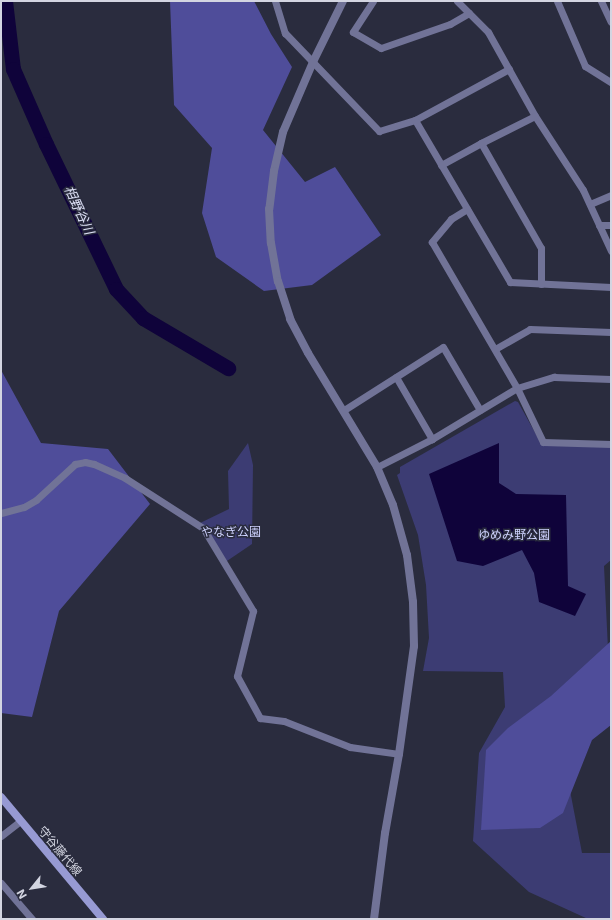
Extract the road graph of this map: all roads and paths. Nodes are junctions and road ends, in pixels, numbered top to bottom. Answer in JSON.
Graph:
{"nodes":[{"id":1,"x":275,"y":1,"type":"edge"},
{"id":2,"x":343,"y":1,"type":"edge"},
{"id":3,"x":373,"y":1,"type":"edge"},
{"id":4,"x":457,"y":1,"type":"edge"},
{"id":5,"x":557,"y":1,"type":"edge"},
{"id":6,"x":601,"y":1,"type":"edge"},
{"id":7,"x":469,"y":13,"type":"junction"},
{"id":8,"x":611,"y":22,"type":"edge"},
{"id":9,"x":313,"y":62,"type":"junction"},
{"id":10,"x":509,"y":69,"type":"junction"},
{"id":11,"x":611,"y":82,"type":"edge"},
{"id":12,"x":535,"y":116,"type":"junction"},
{"id":13,"x":415,"y":120,"type":"junction"},
{"id":14,"x":481,"y":143,"type":"junction"},
{"id":15,"x":441,"y":165,"type":"junction"},
{"id":16,"x":611,"y":195,"type":"edge"},
{"id":17,"x":590,"y":204,"type":"junction"},
{"id":18,"x":468,"y":210,"type":"junction"},
{"id":19,"x":611,"y":225,"type":"edge"},
{"id":20,"x":599,"y":226,"type":"junction"},
{"id":21,"x":611,"y":251,"type":"edge"},
{"id":22,"x":541,"y":284,"type":"junction"},
{"id":23,"x":611,"y":286,"type":"edge"},
{"id":24,"x":611,"y":332,"type":"edge"},
{"id":25,"x":495,"y":349,"type":"junction"},
{"id":26,"x":396,"y":377,"type":"junction"},
{"id":27,"x":611,"y":379,"type":"edge"},
{"id":28,"x":517,"y":388,"type":"junction"},
{"id":29,"x":344,"y":410,"type":"junction"},
{"id":30,"x":480,"y":410,"type":"junction"},
{"id":31,"x":432,"y":439,"type":"junction"},
{"id":32,"x":611,"y":444,"type":"edge"},
{"id":33,"x":377,"y":467,"type":"junction"},
{"id":34,"x":1,"y":514,"type":"edge"},
{"id":35,"x":399,"y":754,"type":"junction"},
{"id":36,"x":1,"y":797,"type":"edge"},
{"id":37,"x":20,"y":821,"type":"junction"},
{"id":38,"x":1,"y":836,"type":"edge"},
{"id":39,"x":1,"y":883,"type":"edge"},
{"id":40,"x":100,"y":918,"type":"edge"},
{"id":41,"x":32,"y":919,"type":"edge"},
{"id":42,"x":374,"y":919,"type":"edge"}],
"edges":[{"from":1,"to":9,"type":"street"},
{"from":2,"to":9,"type":"street"},
{"from":3,"to":7,"type":"street"},
{"from":4,"to":7,"type":"street"},
{"from":5,"to":11,"type":"street"},
{"from":6,"to":8,"type":"street"},
{"from":7,"to":10,"type":"street"},
{"from":9,"to":13,"type":"street"},
{"from":9,"to":29,"type":"street"},
{"from":10,"to":12,"type":"street"},
{"from":10,"to":13,"type":"street"},
{"from":12,"to":14,"type":"street"},
{"from":12,"to":17,"type":"street"},
{"from":13,"to":15,"type":"street"},
{"from":14,"to":15,"type":"street"},
{"from":14,"to":22,"type":"street"},
{"from":15,"to":18,"type":"street"},
{"from":16,"to":17,"type":"street"},
{"from":17,"to":20,"type":"street"},
{"from":18,"to":22,"type":"street"},
{"from":18,"to":25,"type":"street"},
{"from":19,"to":20,"type":"street"},
{"from":20,"to":21,"type":"street"},
{"from":22,"to":23,"type":"street"},
{"from":24,"to":25,"type":"street"},
{"from":25,"to":28,"type":"street"},
{"from":26,"to":29,"type":"street"},
{"from":26,"to":30,"type":"street"},
{"from":26,"to":31,"type":"street"},
{"from":27,"to":28,"type":"street"},
{"from":28,"to":30,"type":"street"},
{"from":28,"to":32,"type":"street"},
{"from":29,"to":33,"type":"street"},
{"from":30,"to":31,"type":"street"},
{"from":31,"to":33,"type":"street"},
{"from":33,"to":35,"type":"street"},
{"from":34,"to":35,"type":"street"},
{"from":35,"to":42,"type":"street"},
{"from":36,"to":37,"type":"main road","name":"守谷藤代線"},
{"from":37,"to":38,"type":"street"},
{"from":37,"to":40,"type":"main road","name":"守谷藤代線"},
{"from":39,"to":41,"type":"street"}]}
